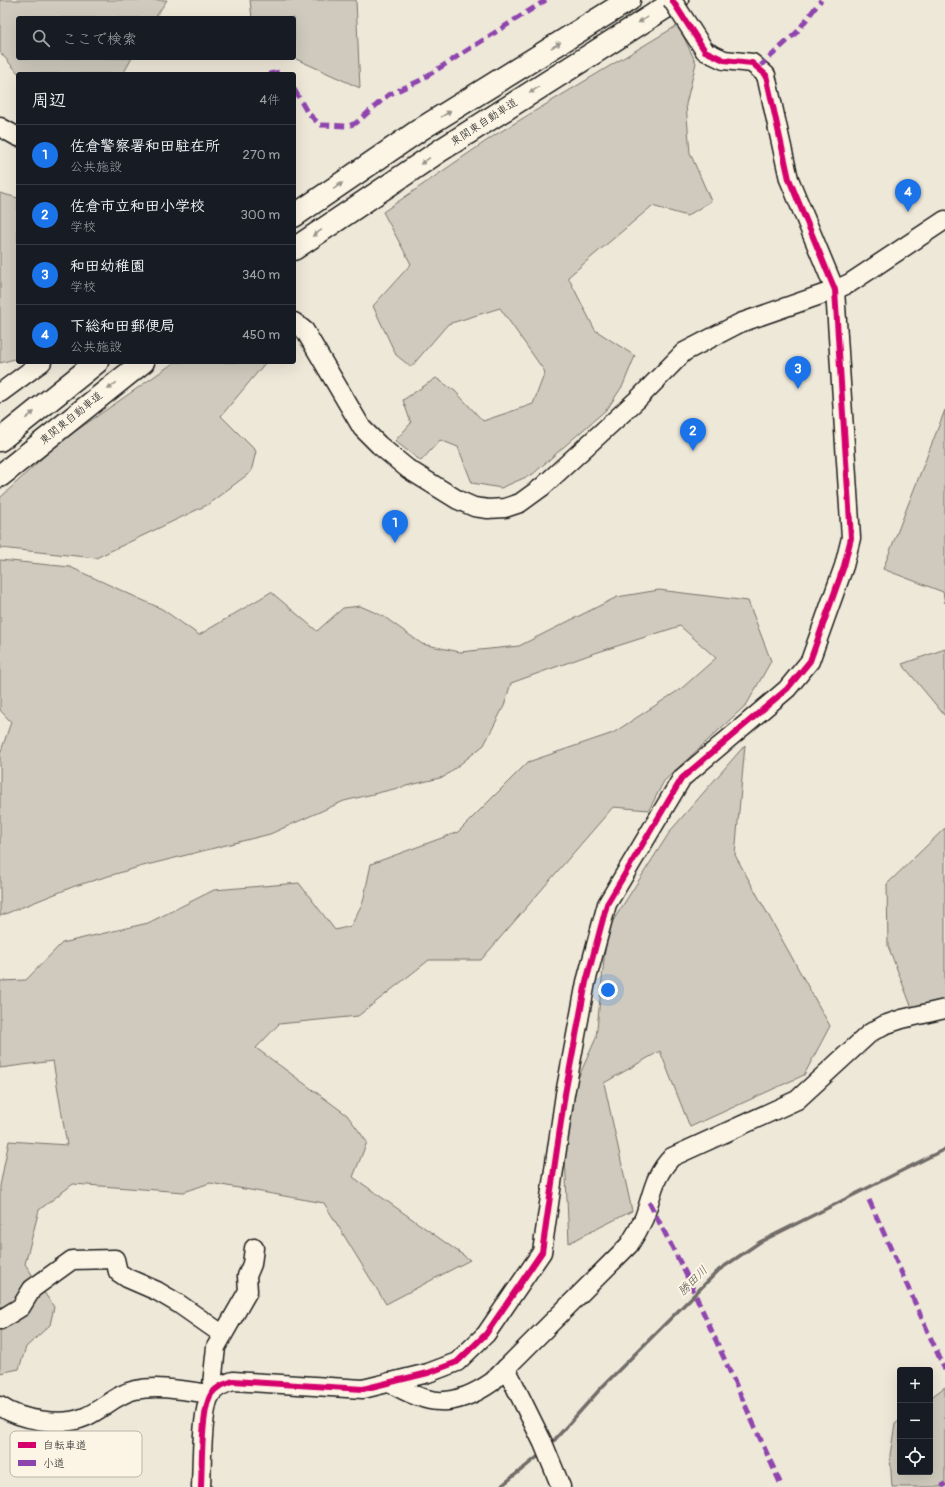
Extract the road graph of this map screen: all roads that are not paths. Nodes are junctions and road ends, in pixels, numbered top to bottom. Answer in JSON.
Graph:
{"nodes":[{"id":1,"x":629,"y":0,"type":"edge"},
{"id":2,"x":672,"y":0,"type":"edge"},
{"id":3,"x":677,"y":0,"type":"edge"},
{"id":4,"x":0,"y":127,"type":"edge"},
{"id":5,"x":16,"y":135,"type":"edge"},
{"id":6,"x":296,"y":215,"type":"edge"},
{"id":7,"x":945,"y":220,"type":"edge"},
{"id":8,"x":296,"y":248,"type":"edge"},
{"id":9,"x":835,"y":290,"type":"junction"},
{"id":10,"x":296,"y":324,"type":"edge"},
{"id":11,"x":39,"y":364,"type":"edge"},
{"id":12,"x":95,"y":364,"type":"edge"},
{"id":13,"x":140,"y":364,"type":"edge"},
{"id":14,"x":0,"y":393,"type":"edge"},
{"id":15,"x":0,"y":440,"type":"edge"},
{"id":16,"x":0,"y":476,"type":"edge"},
{"id":17,"x":945,"y":1009,"type":"edge"},
{"id":18,"x":254,"y":1248,"type":"dead end"},
{"id":19,"x":0,"y":1320,"type":"edge"},
{"id":20,"x":222,"y":1334,"type":"junction"},
{"id":21,"x":506,"y":1368,"type":"junction"},
{"id":22,"x":389,"y":1382,"type":"junction"},
{"id":23,"x":211,"y":1394,"type":"junction"},
{"id":24,"x":0,"y":1406,"type":"edge"},
{"id":25,"x":201,"y":1487,"type":"edge"},
{"id":26,"x":561,"y":1487,"type":"edge"}],
"edges":[{"from":6,"to":1,"type":"highway","one_way":true},
{"from":2,"to":9,"type":"street","bridge":true},
{"from":3,"to":8,"type":"highway","name":"東関東自動車道","one_way":true},
{"from":4,"to":5,"type":"street"},
{"from":7,"to":9,"type":"street"},
{"from":9,"to":10,"type":"street"},
{"from":9,"to":22,"type":"street"},
{"from":11,"to":14,"type":"street"},
{"from":15,"to":12,"type":"highway","one_way":true},
{"from":13,"to":16,"type":"highway","name":"東関東自動車道","one_way":true},
{"from":17,"to":21,"type":"street"},
{"from":18,"to":20,"type":"street"},
{"from":19,"to":20,"type":"street"},
{"from":20,"to":23,"type":"street"},
{"from":21,"to":22,"type":"street"},
{"from":21,"to":26,"type":"street"},
{"from":22,"to":23,"type":"street"},
{"from":23,"to":24,"type":"street"},
{"from":23,"to":25,"type":"street"}]}
